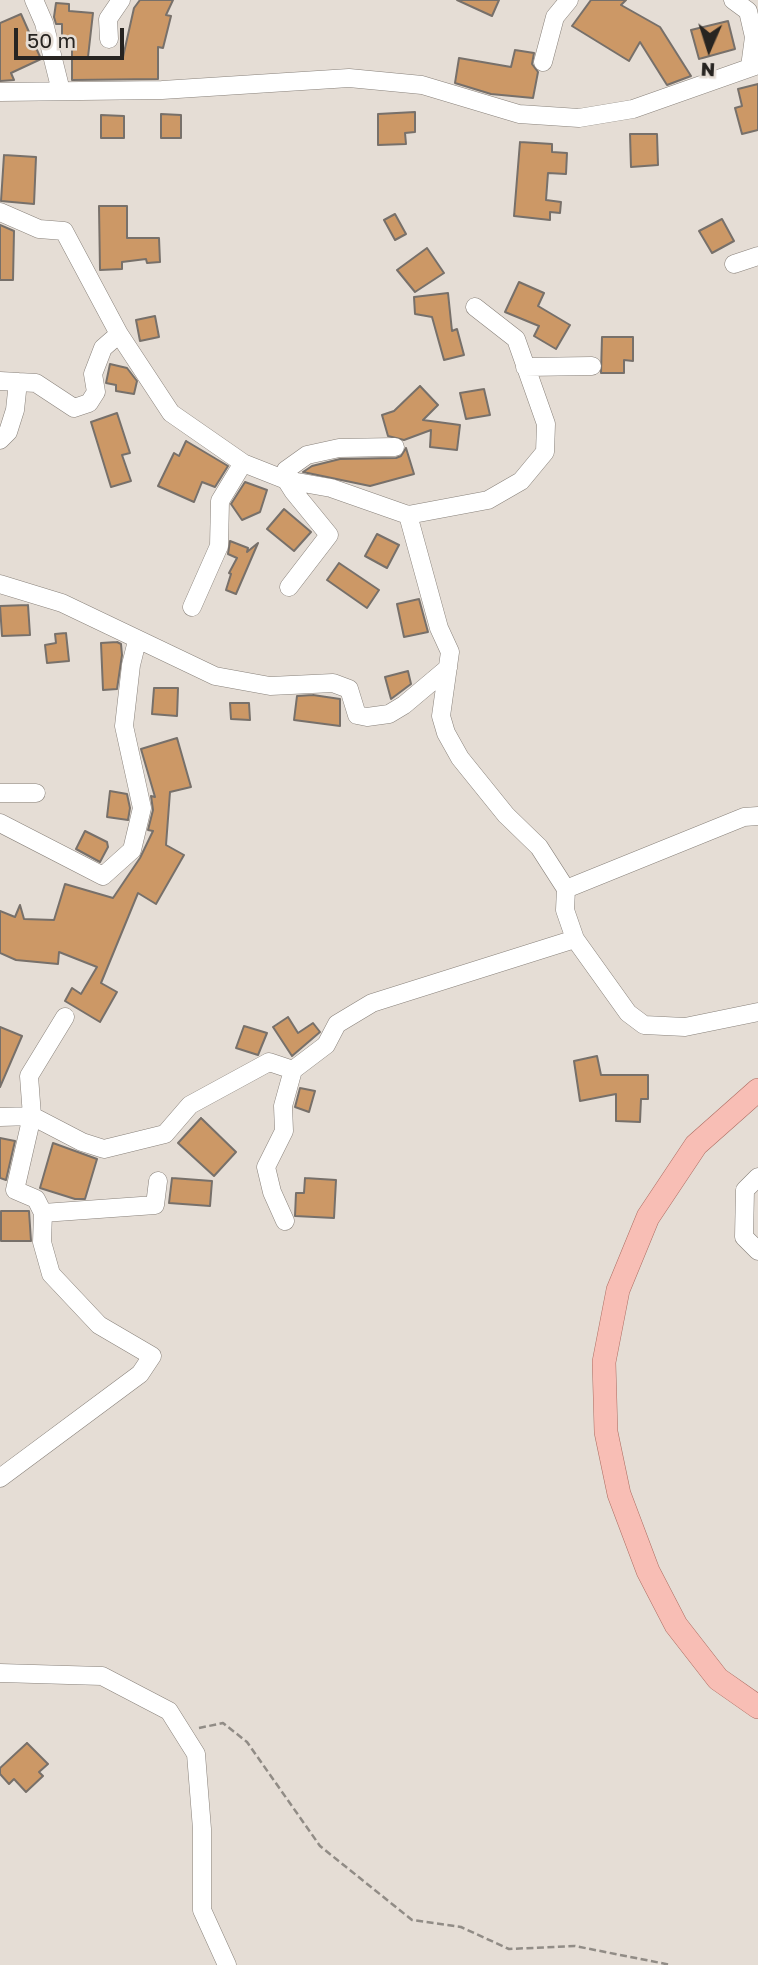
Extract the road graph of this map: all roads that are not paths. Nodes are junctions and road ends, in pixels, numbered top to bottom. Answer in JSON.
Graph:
{"nodes":[{"id":1,"x":121,"y":0,"type":"edge"},
{"id":2,"x":569,"y":0,"type":"edge"},
{"id":3,"x":733,"y":0,"type":"edge"},
{"id":4,"x":36,"y":2,"type":"edge"},
{"id":5,"x":109,"y":39,"type":"dead end"},
{"id":6,"x":543,"y":62,"type":"dead end"},
{"id":7,"x":755,"y":63,"type":"edge"},
{"id":8,"x":61,"y":91,"type":"junction"},
{"id":9,"x":0,"y":93,"type":"edge"},
{"id":10,"x":0,"y":212,"type":"edge"},
{"id":11,"x":758,"y":256,"type":"edge"},
{"id":12,"x":734,"y":264,"type":"dead end"},
{"id":13,"x":475,"y":307,"type":"dead end"},
{"id":14,"x":118,"y":334,"type":"junction"},
{"id":15,"x":592,"y":366,"type":"dead end"},
{"id":16,"x":525,"y":367,"type":"junction"},
{"id":17,"x":9,"y":382,"type":"edge"},
{"id":18,"x":0,"y":440,"type":"edge"},
{"id":19,"x":395,"y":447,"type":"dead end"},
{"id":20,"x":243,"y":463,"type":"junction"},
{"id":21,"x":286,"y":480,"type":"junction"},
{"id":22,"x":408,"y":515,"type":"junction"},
{"id":23,"x":0,"y":584,"type":"edge"},
{"id":24,"x":289,"y":587,"type":"dead end"},
{"id":25,"x":192,"y":607,"type":"dead end"},
{"id":26,"x":138,"y":642,"type":"junction"},
{"id":27,"x":448,"y":668,"type":"junction"},
{"id":28,"x":0,"y":793,"type":"edge"},
{"id":29,"x":36,"y":793,"type":"dead end"},
{"id":30,"x":758,"y":816,"type":"edge"},
{"id":31,"x":0,"y":823,"type":"edge"},
{"id":32,"x":566,"y":889,"type":"junction"},
{"id":33,"x":575,"y":939,"type":"junction"},
{"id":34,"x":758,"y":1012,"type":"edge"},
{"id":35,"x":65,"y":1017,"type":"dead end"},
{"id":36,"x":293,"y":1070,"type":"junction"},
{"id":37,"x":758,"y":1090,"type":"edge"},
{"id":38,"x":32,"y":1116,"type":"junction"},
{"id":39,"x":0,"y":1117,"type":"edge"},
{"id":40,"x":758,"y":1177,"type":"edge"},
{"id":41,"x":158,"y":1181,"type":"dead end"},
{"id":42,"x":43,"y":1213,"type":"junction"},
{"id":43,"x":285,"y":1221,"type":"dead end"},
{"id":44,"x":758,"y":1251,"type":"edge"},
{"id":45,"x":0,"y":1478,"type":"edge"},
{"id":46,"x":0,"y":1673,"type":"edge"},
{"id":47,"x":758,"y":1707,"type":"edge"},
{"id":48,"x":227,"y":1965,"type":"edge"}],
"edges":[{"from":1,"to":5,"type":"street"},
{"from":2,"to":6,"type":"street"},
{"from":3,"to":7,"type":"street"},
{"from":4,"to":8,"type":"street"},
{"from":7,"to":8,"type":"street"},
{"from":8,"to":9,"type":"street"},
{"from":10,"to":14,"type":"street"},
{"from":11,"to":12,"type":"street"},
{"from":13,"to":16,"type":"street"},
{"from":14,"to":17,"type":"street"},
{"from":14,"to":20,"type":"street"},
{"from":15,"to":16,"type":"street"},
{"from":16,"to":22,"type":"street"},
{"from":17,"to":18,"type":"street"},
{"from":19,"to":21,"type":"street"},
{"from":20,"to":21,"type":"street"},
{"from":20,"to":25,"type":"street"},
{"from":21,"to":22,"type":"street"},
{"from":21,"to":24,"type":"street"},
{"from":22,"to":27,"type":"street"},
{"from":23,"to":26,"type":"street"},
{"from":26,"to":27,"type":"street"},
{"from":26,"to":31,"type":"street"},
{"from":27,"to":32,"type":"street"},
{"from":28,"to":29,"type":"street"},
{"from":30,"to":32,"type":"street"},
{"from":32,"to":33,"type":"street"},
{"from":33,"to":34,"type":"street"},
{"from":33,"to":36,"type":"street"},
{"from":35,"to":38,"type":"street"},
{"from":36,"to":38,"type":"street"},
{"from":36,"to":43,"type":"street"},
{"from":37,"to":47,"type":"main road"},
{"from":38,"to":39,"type":"street"},
{"from":38,"to":42,"type":"street"},
{"from":40,"to":44,"type":"street"},
{"from":41,"to":42,"type":"street"},
{"from":42,"to":45,"type":"street"},
{"from":46,"to":48,"type":"street"}]}
